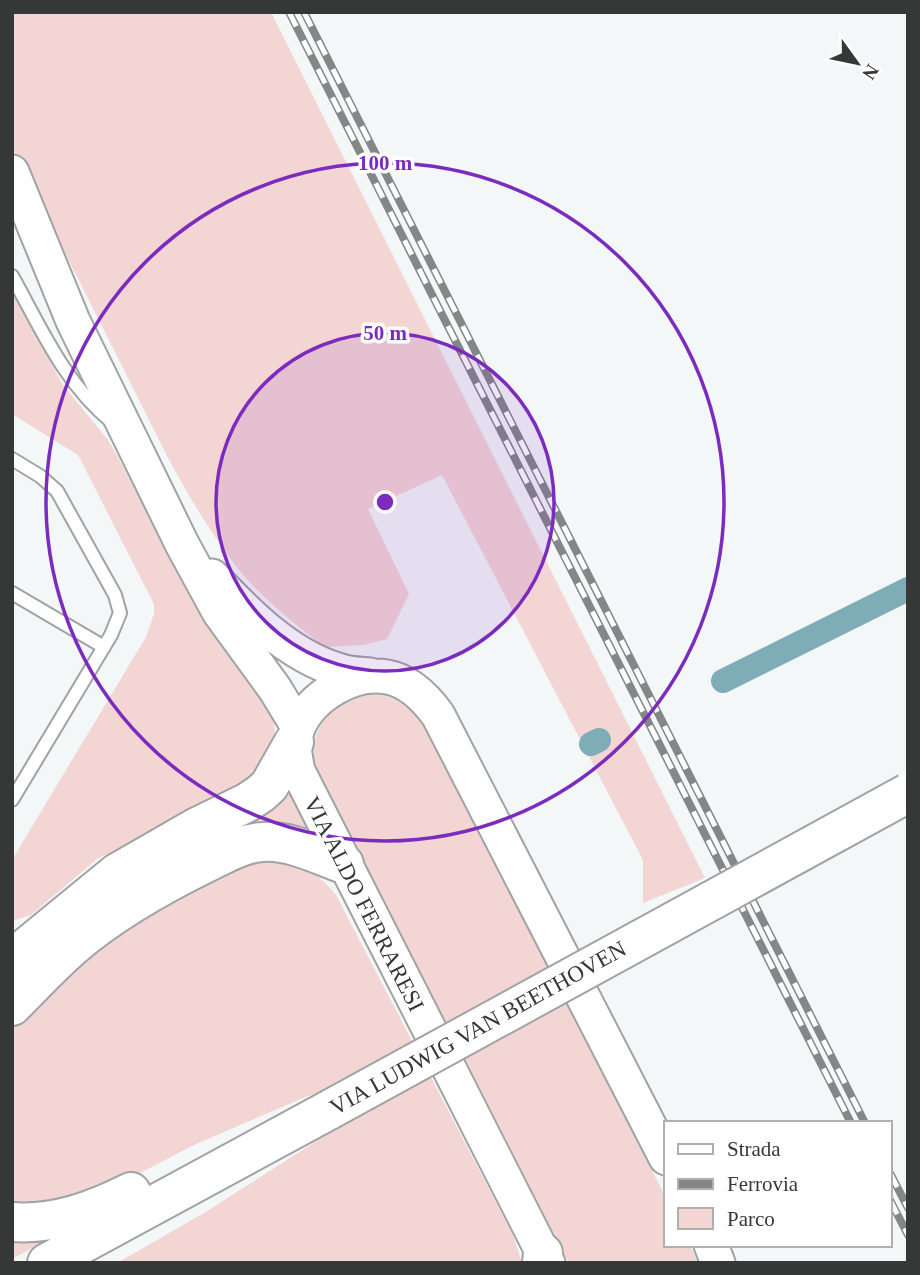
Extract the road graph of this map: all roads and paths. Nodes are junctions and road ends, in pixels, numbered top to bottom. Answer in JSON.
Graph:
{"nodes":[{"id":1,"x":12,"y":172,"type":"edge"},
{"id":2,"x":12,"y":226,"type":"edge"},
{"id":3,"x":12,"y":276,"type":"edge"},
{"id":4,"x":73,"y":321,"type":"junction"},
{"id":5,"x":130,"y":436,"type":"junction"},
{"id":6,"x":12,"y":459,"type":"edge"},
{"id":7,"x":182,"y":544,"type":"junction"},
{"id":8,"x":12,"y":593,"type":"edge"},
{"id":9,"x":104,"y":647,"type":"junction"},
{"id":10,"x":373,"y":675,"type":"junction"},
{"id":11,"x":296,"y":734,"type":"junction"},
{"id":12,"x":18,"y":779,"type":"edge"},
{"id":13,"x":908,"y":793,"type":"edge"},
{"id":14,"x":12,"y":800,"type":"edge"},
{"id":15,"x":178,"y":837,"type":"junction"},
{"id":16,"x":344,"y":864,"type":"junction"},
{"id":17,"x":99,"y":871,"type":"dead end"},
{"id":18,"x":12,"y":959,"type":"edge"},
{"id":19,"x":12,"y":1006,"type":"edge"},
{"id":20,"x":317,"y":1116,"type":"junction"},
{"id":21,"x":664,"y":1154,"type":"edge"},
{"id":22,"x":12,"y":1222,"type":"edge"},
{"id":23,"x":544,"y":1259,"type":"edge"},
{"id":24,"x":47,"y":1263,"type":"edge"},
{"id":25,"x":93,"y":1263,"type":"edge"}],
"edges":[{"from":1,"to":4,"type":"main road","name":"VIA ALDO FERRARESI"},
{"from":2,"to":4,"type":"main road","name":"VIA ALDO FERRARESI"},
{"from":3,"to":5,"type":"lane"},
{"from":4,"to":5,"type":"main road","name":"VIA ALDO FERRARESI"},
{"from":5,"to":7,"type":"main road","name":"VIA ALDO FERRARESI"},
{"from":6,"to":9,"type":"lane"},
{"from":7,"to":10,"type":"main road","name":"VIA ALDO FERRARESI"},
{"from":7,"to":11,"type":"main road","name":"VIA ALDO FERRARESI"},
{"from":8,"to":9,"type":"lane"},
{"from":9,"to":12,"type":"lane"},
{"from":10,"to":11,"type":"main road"},
{"from":10,"to":21,"type":"main road","name":"VIA ALDO FERRARESI"},
{"from":11,"to":15,"type":"highway"},
{"from":11,"to":16,"type":"main road","name":"VIA ALDO FERRARESI"},
{"from":12,"to":14,"type":"lane"},
{"from":13,"to":20,"type":"highway","name":"VIA LUDWIG VAN BEETHOVEN","bridge":true},
{"from":15,"to":17,"type":"lane"},
{"from":15,"to":18,"type":"highway"},
{"from":16,"to":19,"type":"highway"},
{"from":16,"to":23,"type":"main road","name":"VIA ALDO FERRARESI"},
{"from":20,"to":22,"type":"highway"},
{"from":20,"to":24,"type":"highway","name":"VIA LUDWIG VAN BEETHOVEN"},
{"from":20,"to":25,"type":"highway"}]}
